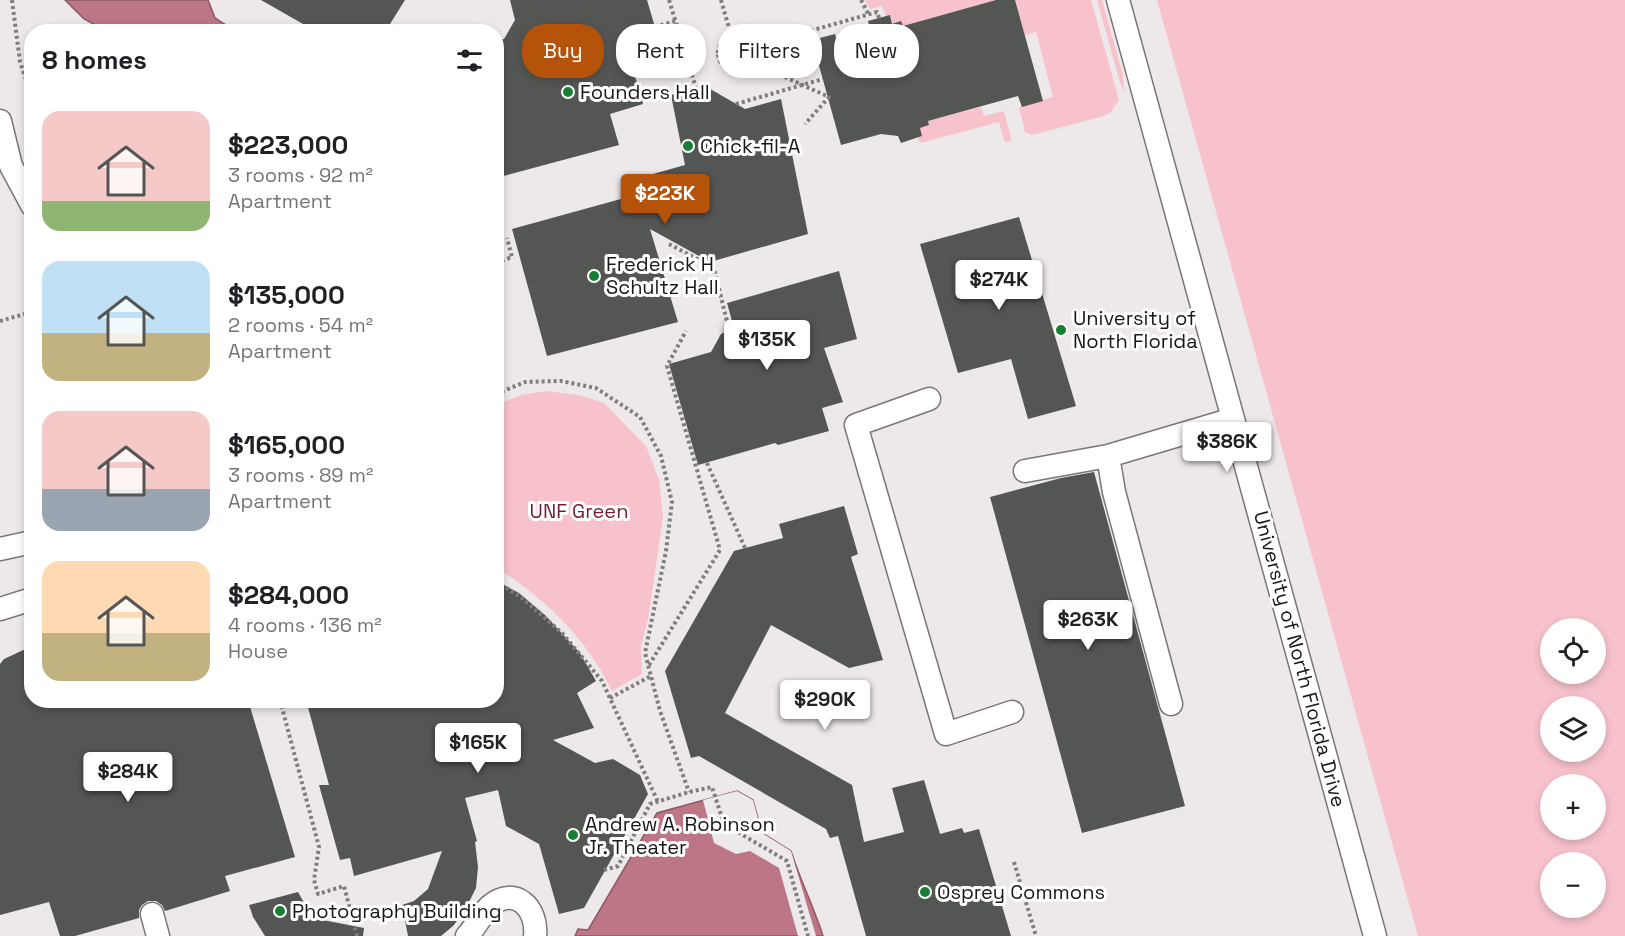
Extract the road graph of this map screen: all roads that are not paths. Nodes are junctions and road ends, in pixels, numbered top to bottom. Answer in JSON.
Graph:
{"nodes":[{"id":1,"x":1118,"y":0,"type":"edge"},
{"id":2,"x":0,"y":121,"type":"edge"},
{"id":3,"x":5,"y":161,"type":"edge"},
{"id":4,"x":24,"y":192,"type":"edge"},
{"id":5,"x":929,"y":399,"type":"dead end"},
{"id":6,"x":1233,"y":419,"type":"junction"},
{"id":7,"x":1108,"y":456,"type":"junction"},
{"id":8,"x":1025,"y":471,"type":"dead end"},
{"id":9,"x":24,"y":544,"type":"edge"},
{"id":10,"x":0,"y":549,"type":"edge"},
{"id":11,"x":24,"y":601,"type":"edge"},
{"id":12,"x":0,"y":609,"type":"edge"},
{"id":13,"x":1171,"y":704,"type":"dead end"},
{"id":14,"x":1012,"y":712,"type":"dead end"},
{"id":15,"x":467,"y":936,"type":"edge"},
{"id":16,"x":535,"y":936,"type":"edge"},
{"id":17,"x":1376,"y":936,"type":"edge"}],
"edges":[{"from":1,"to":6,"type":"street","name":"University of North Florida Drive"},
{"from":2,"to":3,"type":"street"},
{"from":3,"to":4,"type":"street"},
{"from":5,"to":14,"type":"street"},
{"from":6,"to":7,"type":"street"},
{"from":6,"to":17,"type":"street","name":"University of North Florida Drive"},
{"from":7,"to":8,"type":"street"},
{"from":7,"to":13,"type":"street"},
{"from":9,"to":10,"type":"street"},
{"from":11,"to":12,"type":"street"},
{"from":15,"to":16,"type":"street"}]}
